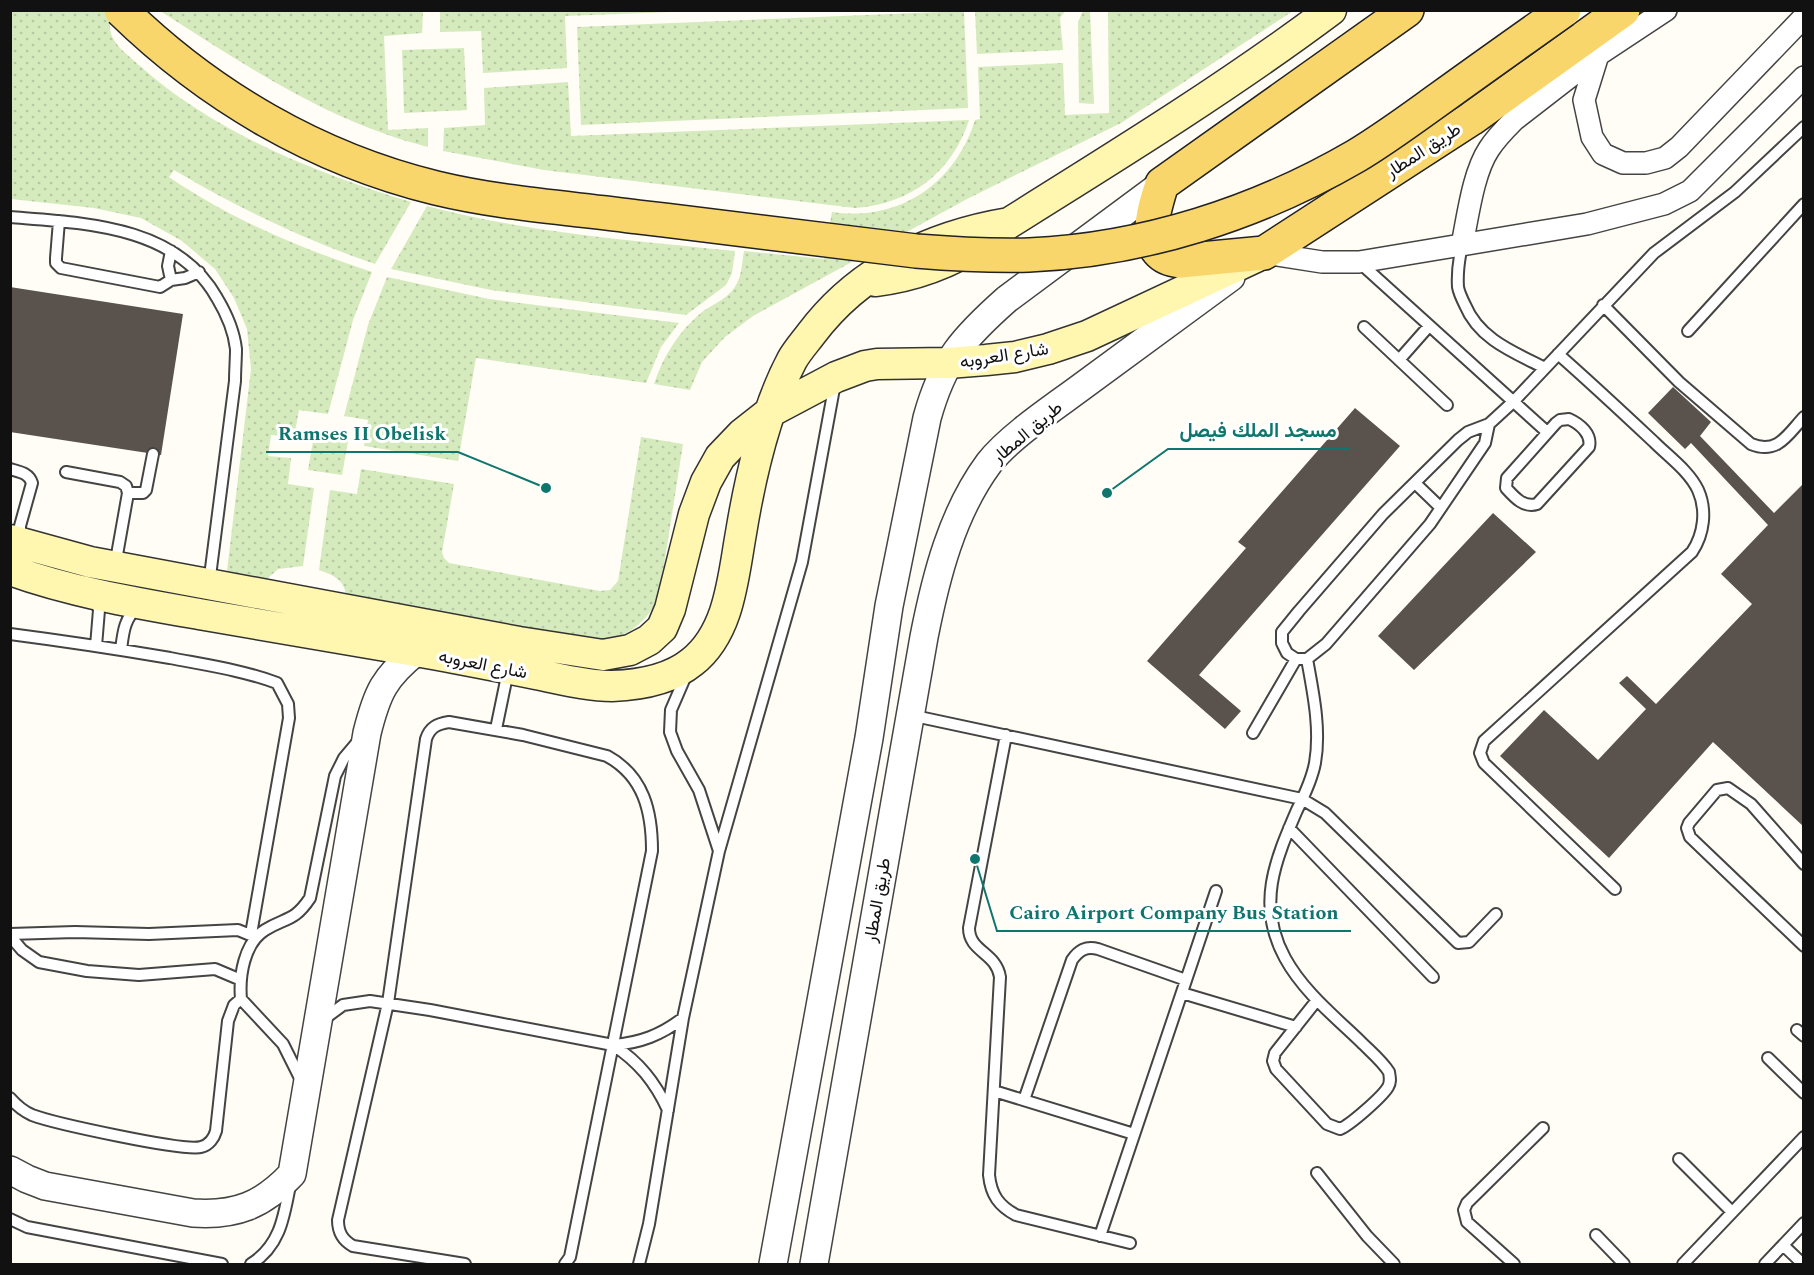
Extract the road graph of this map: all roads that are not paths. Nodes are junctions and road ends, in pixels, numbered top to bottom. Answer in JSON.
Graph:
{"nodes":[{"id":1,"x":121,"y":10,"type":"edge"},
{"id":2,"x":1331,"y":10,"type":"edge"},
{"id":3,"x":1407,"y":10,"type":"edge"},
{"id":4,"x":1564,"y":10,"type":"edge"},
{"id":5,"x":1623,"y":10,"type":"edge"},
{"id":6,"x":1666,"y":10,"type":"edge"},
{"id":7,"x":1803,"y":17,"type":"edge"},
{"id":8,"x":1598,"y":55,"type":"junction"},
{"id":9,"x":1803,"y":77,"type":"edge"},
{"id":10,"x":1803,"y":127,"type":"edge"},
{"id":11,"x":1162,"y":184,"type":"junction"},
{"id":12,"x":1803,"y":204,"type":"edge"},
{"id":13,"x":10,"y":217,"type":"edge"},
{"id":14,"x":58,"y":221,"type":"junction"},
{"id":15,"x":1462,"y":245,"type":"junction"},
{"id":16,"x":171,"y":251,"type":"junction"},
{"id":17,"x":1264,"y":254,"type":"junction"},
{"id":18,"x":1359,"y":262,"type":"junction"},
{"id":19,"x":199,"y":272,"type":"junction"},
{"id":20,"x":171,"y":280,"type":"junction"},
{"id":21,"x":1603,"y":305,"type":"junction"},
{"id":22,"x":1429,"y":326,"type":"junction"},
{"id":23,"x":1364,"y":327,"type":"dead end"},
{"id":24,"x":1688,"y":332,"type":"dead end"},
{"id":25,"x":1558,"y":354,"type":"junction"},
{"id":26,"x":1399,"y":360,"type":"junction"},
{"id":27,"x":948,"y":363,"type":"junction"},
{"id":28,"x":1545,"y":368,"type":"junction"},
{"id":29,"x":836,"y":377,"type":"junction"},
{"id":30,"x":1513,"y":402,"type":"junction"},
{"id":31,"x":1447,"y":405,"type":"dead end"},
{"id":32,"x":770,"y":412,"type":"junction"},
{"id":33,"x":1803,"y":417,"type":"edge"},
{"id":34,"x":1489,"y":424,"type":"junction"},
{"id":35,"x":1547,"y":432,"type":"junction"},
{"id":36,"x":153,"y":454,"type":"dead end"},
{"id":37,"x":10,"y":469,"type":"edge"},
{"id":38,"x":66,"y":472,"type":"dead end"},
{"id":39,"x":1415,"y":483,"type":"junction"},
{"id":40,"x":128,"y":493,"type":"junction"},
{"id":41,"x":1441,"y":508,"type":"junction"},
{"id":42,"x":14,"y":551,"type":"edge"},
{"id":43,"x":115,"y":566,"type":"junction"},
{"id":44,"x":209,"y":584,"type":"junction"},
{"id":45,"x":92,"y":592,"type":"junction"},
{"id":46,"x":143,"y":604,"type":"junction"},
{"id":47,"x":886,"y":631,"type":"junction"},
{"id":48,"x":10,"y":634,"type":"edge"},
{"id":49,"x":924,"y":637,"type":"junction"},
{"id":50,"x":96,"y":646,"type":"junction"},
{"id":51,"x":121,"y":650,"type":"junction"},
{"id":52,"x":417,"y":651,"type":"junction"},
{"id":53,"x":1301,"y":659,"type":"junction"},
{"id":54,"x":692,"y":662,"type":"junction"},
{"id":55,"x":509,"y":669,"type":"junction"},
{"id":56,"x":909,"y":714,"type":"junction"},
{"id":57,"x":496,"y":729,"type":"junction"},
{"id":58,"x":367,"y":733,"type":"junction"},
{"id":59,"x":1253,"y":733,"type":"dead end"},
{"id":60,"x":1006,"y":735,"type":"junction"},
{"id":61,"x":869,"y":738,"type":"junction"},
{"id":62,"x":904,"y":746,"type":"junction"},
{"id":63,"x":1302,"y":799,"type":"junction"},
{"id":64,"x":1289,"y":828,"type":"junction"},
{"id":65,"x":719,"y":851,"type":"junction"},
{"id":66,"x":1803,"y":864,"type":"edge"},
{"id":67,"x":1615,"y":889,"type":"dead end"},
{"id":68,"x":1215,"y":891,"type":"dead end"},
{"id":69,"x":1496,"y":914,"type":"dead end"},
{"id":70,"x":10,"y":935,"type":"edge"},
{"id":71,"x":253,"y":936,"type":"junction"},
{"id":72,"x":1803,"y":946,"type":"edge"},
{"id":73,"x":1433,"y":977,"type":"dead end"},
{"id":74,"x":241,"y":980,"type":"junction"},
{"id":75,"x":1186,"y":980,"type":"junction"},
{"id":76,"x":1182,"y":993,"type":"junction"},
{"id":77,"x":241,"y":999,"type":"junction"},
{"id":78,"x":1317,"y":1000,"type":"junction"},
{"id":79,"x":388,"y":1004,"type":"junction"},
{"id":80,"x":682,"y":1018,"type":"junction"},
{"id":81,"x":318,"y":1025,"type":"junction"},
{"id":82,"x":1296,"y":1027,"type":"junction"},
{"id":83,"x":613,"y":1045,"type":"junction"},
{"id":84,"x":1768,"y":1058,"type":"dead end"},
{"id":85,"x":307,"y":1090,"type":"junction"},
{"id":86,"x":994,"y":1092,"type":"junction"},
{"id":87,"x":1803,"y":1093,"type":"edge"},
{"id":88,"x":10,"y":1098,"type":"edge"},
{"id":89,"x":1024,"y":1100,"type":"junction"},
{"id":90,"x":668,"y":1111,"type":"junction"},
{"id":91,"x":1543,"y":1128,"type":"dead end"},
{"id":92,"x":1134,"y":1134,"type":"junction"},
{"id":93,"x":1803,"y":1137,"type":"edge"},
{"id":94,"x":1679,"y":1159,"type":"dead end"},
{"id":95,"x":10,"y":1170,"type":"edge"},
{"id":96,"x":1317,"y":1173,"type":"dead end"},
{"id":97,"x":292,"y":1174,"type":"junction"},
{"id":98,"x":1732,"y":1212,"type":"junction"},
{"id":99,"x":10,"y":1219,"type":"edge"},
{"id":100,"x":1803,"y":1223,"type":"edge"},
{"id":101,"x":1596,"y":1234,"type":"dead end"},
{"id":102,"x":1100,"y":1236,"type":"junction"},
{"id":103,"x":1130,"y":1243,"type":"dead end"},
{"id":104,"x":1783,"y":1245,"type":"junction"},
{"id":105,"x":222,"y":1264,"type":"edge"},
{"id":106,"x":251,"y":1264,"type":"edge"},
{"id":107,"x":465,"y":1264,"type":"edge"},
{"id":108,"x":565,"y":1264,"type":"edge"},
{"id":109,"x":639,"y":1264,"type":"edge"},
{"id":110,"x":773,"y":1264,"type":"edge"},
{"id":111,"x":814,"y":1264,"type":"edge"},
{"id":112,"x":1394,"y":1264,"type":"edge"},
{"id":113,"x":1514,"y":1264,"type":"edge"},
{"id":114,"x":1624,"y":1264,"type":"edge"},
{"id":115,"x":1683,"y":1264,"type":"edge"},
{"id":116,"x":1765,"y":1264,"type":"edge"},
{"id":117,"x":1803,"y":1264,"type":"edge"}],
"edges":[{"from":1,"to":4,"type":"main road","bridge":true},
{"from":2,"to":32,"type":"main road"},
{"from":3,"to":11,"type":"main road","name":"طريق المطار"},
{"from":5,"to":17,"type":"main road","name":"طريق المطار"},
{"from":6,"to":8,"type":"street"},
{"from":7,"to":8,"type":"street"},
{"from":8,"to":15,"type":"street"},
{"from":9,"to":15,"type":"street"},
{"from":10,"to":21,"type":"lane"},
{"from":11,"to":17,"type":"main road"},
{"from":11,"to":27,"type":"street","name":"طريق المطار"},
{"from":12,"to":24,"type":"lane"},
{"from":13,"to":14,"type":"lane"},
{"from":14,"to":16,"type":"lane"},
{"from":14,"to":20,"type":"lane"},
{"from":15,"to":18,"type":"street"},
{"from":15,"to":28,"type":"lane"},
{"from":16,"to":19,"type":"lane"},
{"from":16,"to":20,"type":"lane"},
{"from":17,"to":18,"type":"street"},
{"from":17,"to":27,"type":"main road","name":"شارع العروبه"},
{"from":17,"to":49,"type":"street","name":"طريق المطار"},
{"from":18,"to":22,"type":"lane"},
{"from":19,"to":20,"type":"lane"},
{"from":19,"to":44,"type":"lane"},
{"from":21,"to":25,"type":"lane"},
{"from":21,"to":33,"type":"lane"},
{"from":22,"to":26,"type":"lane"},
{"from":22,"to":30,"type":"lane"},
{"from":23,"to":26,"type":"lane"},
{"from":25,"to":28,"type":"lane"},
{"from":25,"to":67,"type":"lane"},
{"from":26,"to":31,"type":"lane"},
{"from":27,"to":29,"type":"main road","name":"شارع العروبه"},
{"from":27,"to":47,"type":"street","name":"طريق المطار"},
{"from":28,"to":30,"type":"lane"},
{"from":29,"to":32,"type":"main road","name":"شارع العروبه"},
{"from":29,"to":65,"type":"lane"},
{"from":30,"to":34,"type":"lane"},
{"from":30,"to":35,"type":"lane"},
{"from":32,"to":44,"type":"main road","name":"شارع العروبه"},
{"from":32,"to":54,"type":"main road","name":"شارع العروبه"},
{"from":34,"to":39,"type":"lane"},
{"from":34,"to":41,"type":"lane"},
{"from":35,"to":35,"type":"lane"},
{"from":36,"to":40,"type":"lane"},
{"from":37,"to":42,"type":"lane"},
{"from":38,"to":40,"type":"lane"},
{"from":39,"to":41,"type":"lane"},
{"from":39,"to":53,"type":"lane"},
{"from":40,"to":43,"type":"lane"},
{"from":41,"to":53,"type":"lane"},
{"from":42,"to":43,"type":"main road","name":"شارع العروبه"},
{"from":42,"to":45,"type":"main road","name":"شارع العروبه"},
{"from":43,"to":44,"type":"main road","name":"شارع العروبه"},
{"from":45,"to":46,"type":"main road","name":"شارع العروبه"},
{"from":45,"to":50,"type":"lane"},
{"from":46,"to":51,"type":"lane"},
{"from":46,"to":52,"type":"main road","name":"شارع العروبه"},
{"from":47,"to":49,"type":"street"},
{"from":47,"to":61,"type":"street","name":"طريق المطار"},
{"from":48,"to":50,"type":"lane"},
{"from":49,"to":56,"type":"street","name":"طريق المطار"},
{"from":50,"to":51,"type":"lane"},
{"from":51,"to":71,"type":"lane"},
{"from":52,"to":55,"type":"main road","name":"شارع العروبه"},
{"from":52,"to":58,"type":"street"},
{"from":53,"to":59,"type":"lane"},
{"from":53,"to":63,"type":"lane"},
{"from":54,"to":55,"type":"main road","name":"شارع العروبه"},
{"from":54,"to":65,"type":"lane"},
{"from":55,"to":57,"type":"lane"},
{"from":56,"to":60,"type":"lane"},
{"from":56,"to":62,"type":"street","name":"طريق المطار"},
{"from":57,"to":79,"type":"lane"},
{"from":57,"to":83,"type":"lane"},
{"from":58,"to":71,"type":"lane"},
{"from":58,"to":81,"type":"street"},
{"from":60,"to":63,"type":"lane"},
{"from":60,"to":86,"type":"lane"},
{"from":61,"to":62,"type":"street"},
{"from":61,"to":110,"type":"street","name":"طريق المطار"},
{"from":62,"to":111,"type":"street","name":"طريق المطار"},
{"from":63,"to":64,"type":"lane"},
{"from":63,"to":69,"type":"lane"},
{"from":64,"to":73,"type":"lane"},
{"from":64,"to":78,"type":"lane"},
{"from":65,"to":80,"type":"lane"},
{"from":66,"to":72,"type":"lane"},
{"from":68,"to":75,"type":"lane"},
{"from":70,"to":71,"type":"lane"},
{"from":70,"to":74,"type":"lane"},
{"from":71,"to":74,"type":"lane"},
{"from":74,"to":77,"type":"lane"},
{"from":75,"to":76,"type":"lane"},
{"from":75,"to":89,"type":"lane"},
{"from":76,"to":82,"type":"lane"},
{"from":76,"to":92,"type":"lane"},
{"from":77,"to":85,"type":"lane"},
{"from":77,"to":88,"type":"lane"},
{"from":78,"to":82,"type":"lane"},
{"from":78,"to":82,"type":"lane"},
{"from":79,"to":81,"type":"lane"},
{"from":79,"to":83,"type":"lane"},
{"from":79,"to":107,"type":"lane"},
{"from":80,"to":83,"type":"lane"},
{"from":80,"to":90,"type":"lane"},
{"from":81,"to":85,"type":"street"},
{"from":83,"to":90,"type":"lane"},
{"from":83,"to":108,"type":"lane"},
{"from":84,"to":87,"type":"lane"},
{"from":85,"to":97,"type":"street"},
{"from":86,"to":89,"type":"lane"},
{"from":86,"to":102,"type":"lane"},
{"from":89,"to":92,"type":"lane"},
{"from":90,"to":109,"type":"lane"},
{"from":91,"to":113,"type":"lane"},
{"from":92,"to":102,"type":"lane"},
{"from":93,"to":98,"type":"lane"},
{"from":94,"to":98,"type":"lane"},
{"from":95,"to":97,"type":"street"},
{"from":96,"to":112,"type":"lane"},
{"from":97,"to":106,"type":"lane"},
{"from":98,"to":115,"type":"lane"},
{"from":99,"to":105,"type":"lane"},
{"from":100,"to":104,"type":"lane"},
{"from":101,"to":114,"type":"lane"},
{"from":102,"to":103,"type":"lane"},
{"from":104,"to":116,"type":"lane"},
{"from":104,"to":117,"type":"lane"}]}
